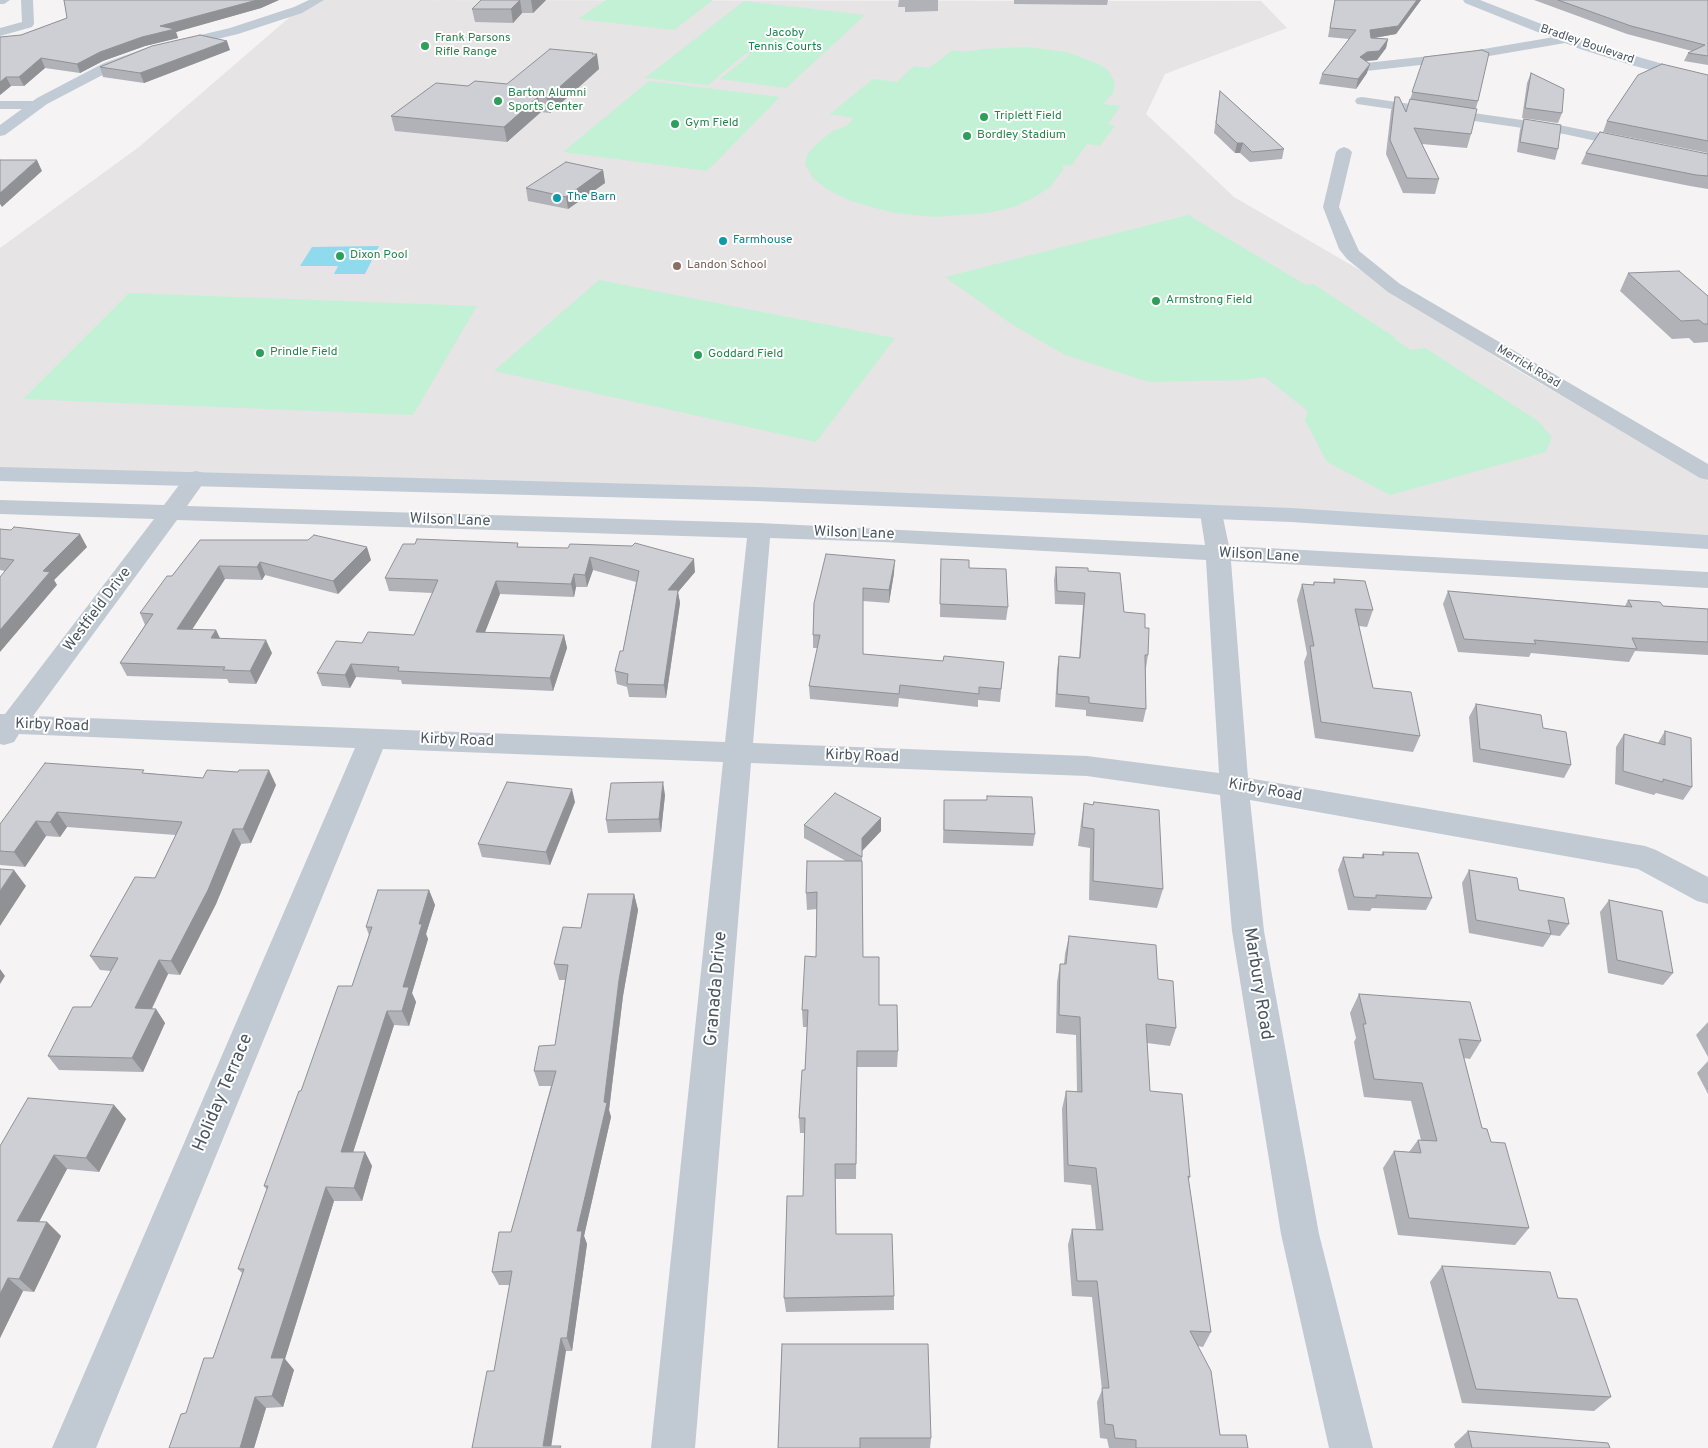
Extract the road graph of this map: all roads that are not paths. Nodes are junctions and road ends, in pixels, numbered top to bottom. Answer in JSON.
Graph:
{"nodes":[{"id":1,"x":0,"y":0,"type":"edge"},
{"id":2,"x":4,"y":0,"type":"edge"},
{"id":3,"x":27,"y":0,"type":"edge"},
{"id":4,"x":318,"y":0,"type":"edge"},
{"id":5,"x":1469,"y":0,"type":"edge"},
{"id":6,"x":1,"y":32,"type":"edge"},
{"id":7,"x":1566,"y":39,"type":"junction"},
{"id":8,"x":1366,"y":67,"type":"edge"},
{"id":9,"x":1708,"y":81,"type":"edge"},
{"id":10,"x":1362,"y":101,"type":"dead end"},
{"id":11,"x":37,"y":104,"type":"junction"},
{"id":12,"x":0,"y":105,"type":"edge"},
{"id":13,"x":0,"y":132,"type":"edge"},
{"id":14,"x":1344,"y":152,"type":"dead end"},
{"id":15,"x":1708,"y":160,"type":"edge"},
{"id":16,"x":0,"y":474,"type":"edge"},
{"id":17,"x":1708,"y":474,"type":"edge"},
{"id":18,"x":196,"y":478,"type":"junction"},
{"id":19,"x":0,"y":506,"type":"edge"},
{"id":20,"x":170,"y":513,"type":"junction"},
{"id":21,"x":1211,"y":514,"type":"junction"},
{"id":22,"x":759,"y":530,"type":"junction"},
{"id":23,"x":1708,"y":542,"type":"edge"},
{"id":24,"x":1218,"y":554,"type":"junction"},
{"id":25,"x":1708,"y":580,"type":"edge"},
{"id":26,"x":4,"y":730,"type":"edge"},
{"id":27,"x":374,"y":738,"type":"junction"},
{"id":28,"x":740,"y":752,"type":"junction"},
{"id":29,"x":1234,"y":786,"type":"junction"},
{"id":30,"x":1708,"y":892,"type":"edge"},
{"id":31,"x":74,"y":1448,"type":"edge"},
{"id":32,"x":673,"y":1448,"type":"edge"},
{"id":33,"x":1351,"y":1448,"type":"edge"}],
"edges":[{"from":1,"to":2,"type":"street"},
{"from":3,"to":6,"type":"street"},
{"from":4,"to":11,"type":"main road"},
{"from":5,"to":7,"type":"main road","name":"Bradley Boulevard"},
{"from":7,"to":8,"type":"street"},
{"from":7,"to":9,"type":"main road","name":"Bradley Boulevard"},
{"from":10,"to":15,"type":"street"},
{"from":11,"to":12,"type":"street"},
{"from":11,"to":13,"type":"main road"},
{"from":14,"to":17,"type":"street","name":"Merrick Road"},
{"from":16,"to":18,"type":"main road"},
{"from":18,"to":20,"type":"street","name":"Westfield Drive"},
{"from":18,"to":21,"type":"main road"},
{"from":19,"to":20,"type":"street","name":"Wilson Lane"},
{"from":20,"to":22,"type":"street","name":"Wilson Lane"},
{"from":20,"to":26,"type":"street","name":"Westfield Drive"},
{"from":21,"to":23,"type":"main road"},
{"from":21,"to":24,"type":"street","name":"Marbury Road"},
{"from":22,"to":24,"type":"street","name":"Wilson Lane"},
{"from":22,"to":28,"type":"street","name":"Granada Drive"},
{"from":24,"to":25,"type":"street","name":"Wilson Lane"},
{"from":24,"to":29,"type":"street","name":"Marbury Road"},
{"from":26,"to":27,"type":"street","name":"Kirby Road"},
{"from":27,"to":28,"type":"street","name":"Kirby Road"},
{"from":27,"to":31,"type":"street","name":"Holiday Terrace"},
{"from":28,"to":29,"type":"street","name":"Kirby Road"},
{"from":28,"to":32,"type":"street","name":"Granada Drive"},
{"from":29,"to":30,"type":"street","name":"Kirby Road"},
{"from":29,"to":33,"type":"street","name":"Marbury Road"}]}
